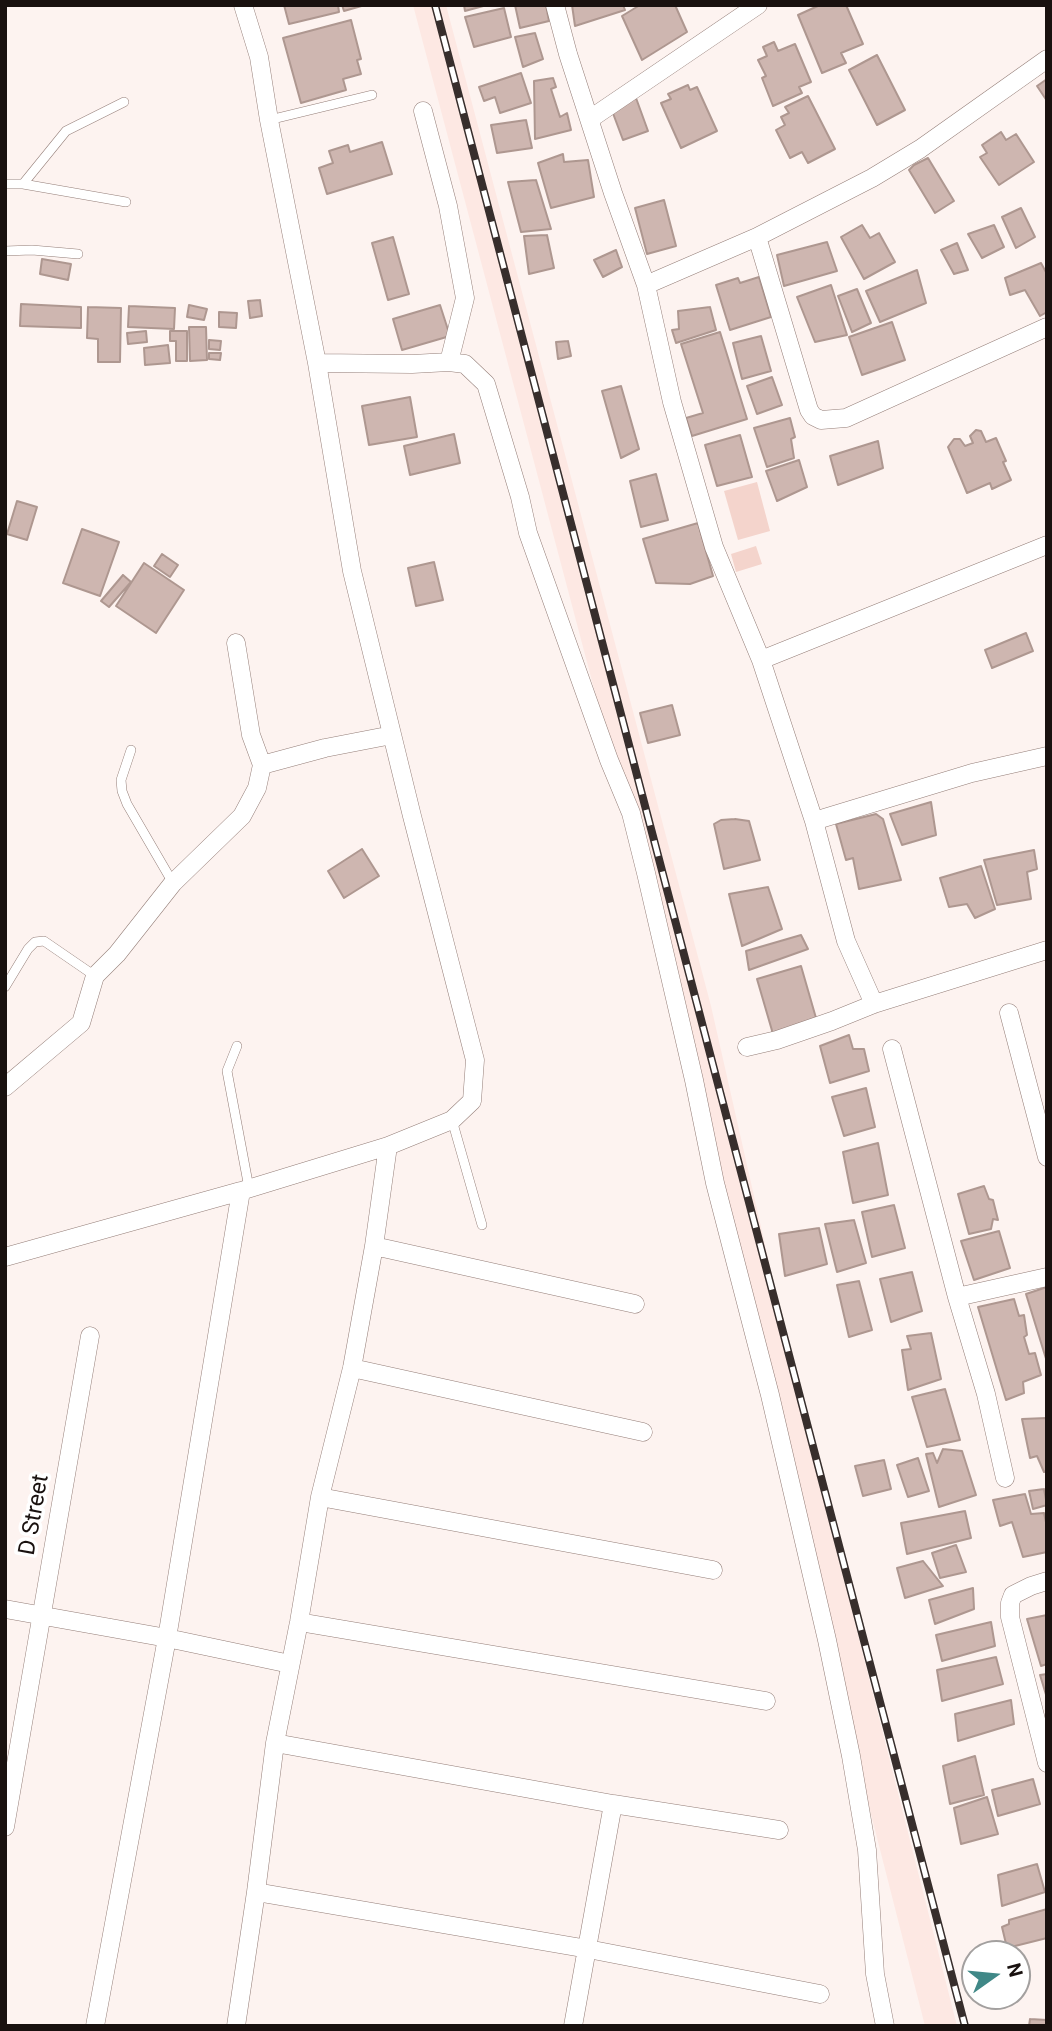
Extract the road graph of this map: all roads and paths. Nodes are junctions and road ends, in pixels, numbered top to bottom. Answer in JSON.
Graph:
{"nodes":[{"id":1,"x":243,"y":5,"type":"edge"},
{"id":2,"x":555,"y":5,"type":"edge"},
{"id":3,"x":758,"y":5,"type":"edge"},
{"id":4,"x":1047,"y":59,"type":"edge"},
{"id":5,"x":372,"y":95,"type":"dead end"},
{"id":6,"x":124,"y":102,"type":"dead end"},
{"id":7,"x":423,"y":111,"type":"dead end"},
{"id":8,"x":590,"y":119,"type":"junction"},
{"id":9,"x":269,"y":120,"type":"junction"},
{"id":10,"x":5,"y":184,"type":"edge"},
{"id":11,"x":23,"y":184,"type":"junction"},
{"id":12,"x":126,"y":202,"type":"dead end"},
{"id":13,"x":757,"y":237,"type":"junction"},
{"id":14,"x":5,"y":251,"type":"edge"},
{"id":15,"x":78,"y":254,"type":"dead end"},
{"id":16,"x":646,"y":285,"type":"junction"},
{"id":17,"x":1047,"y":327,"type":"edge"},
{"id":18,"x":449,"y":362,"type":"junction"},
{"id":19,"x":317,"y":363,"type":"junction"},
{"id":20,"x":1047,"y":545,"type":"edge"},
{"id":21,"x":236,"y":643,"type":"dead end"},
{"id":22,"x":761,"y":660,"type":"junction"},
{"id":23,"x":392,"y":735,"type":"junction"},
{"id":24,"x":131,"y":750,"type":"dead end"},
{"id":25,"x":1047,"y":756,"type":"edge"},
{"id":26,"x":262,"y":765,"type":"junction"},
{"id":27,"x":814,"y":821,"type":"junction"},
{"id":28,"x":173,"y":883,"type":"junction"},
{"id":29,"x":1047,"y":950,"type":"edge"},
{"id":30,"x":95,"y":976,"type":"junction"},
{"id":31,"x":5,"y":987,"type":"edge"},
{"id":32,"x":874,"y":1004,"type":"junction"},
{"id":33,"x":1009,"y":1013,"type":"dead end"},
{"id":34,"x":237,"y":1046,"type":"dead end"},
{"id":35,"x":747,"y":1047,"type":"dead end"},
{"id":36,"x":892,"y":1049,"type":"dead end"},
{"id":37,"x":5,"y":1087,"type":"edge"},
{"id":38,"x":452,"y":1120,"type":"junction"},
{"id":39,"x":388,"y":1146,"type":"junction"},
{"id":40,"x":1047,"y":1157,"type":"edge"},
{"id":41,"x":245,"y":1189,"type":"junction"},
{"id":42,"x":482,"y":1225,"type":"dead end"},
{"id":43,"x":374,"y":1246,"type":"junction"},
{"id":44,"x":5,"y":1256,"type":"edge"},
{"id":45,"x":1047,"y":1277,"type":"edge"},
{"id":46,"x":957,"y":1297,"type":"junction"},
{"id":47,"x":635,"y":1304,"type":"dead end"},
{"id":48,"x":90,"y":1336,"type":"dead end"},
{"id":49,"x":352,"y":1368,"type":"junction"},
{"id":50,"x":643,"y":1432,"type":"dead end"},
{"id":51,"x":1005,"y":1478,"type":"dead end"},
{"id":52,"x":320,"y":1497,"type":"junction"},
{"id":53,"x":713,"y":1570,"type":"dead end"},
{"id":54,"x":1047,"y":1581,"type":"edge"},
{"id":55,"x":5,"y":1609,"type":"edge"},
{"id":56,"x":43,"y":1615,"type":"junction"},
{"id":57,"x":299,"y":1622,"type":"junction"},
{"id":58,"x":167,"y":1638,"type":"junction"},
{"id":59,"x":290,"y":1664,"type":"junction"},
{"id":60,"x":766,"y":1701,"type":"dead end"},
{"id":61,"x":275,"y":1743,"type":"junction"},
{"id":62,"x":1047,"y":1763,"type":"edge"},
{"id":63,"x":614,"y":1804,"type":"junction"},
{"id":64,"x":5,"y":1827,"type":"edge"},
{"id":65,"x":779,"y":1830,"type":"dead end"},
{"id":66,"x":256,"y":1892,"type":"junction"},
{"id":67,"x":588,"y":1949,"type":"junction"},
{"id":68,"x":820,"y":1994,"type":"dead end"},
{"id":69,"x":95,"y":2026,"type":"edge"},
{"id":70,"x":236,"y":2026,"type":"edge"},
{"id":71,"x":573,"y":2026,"type":"edge"},
{"id":72,"x":885,"y":2026,"type":"edge"}],
"edges":[{"from":1,"to":9,"type":"street"},
{"from":2,"to":8,"type":"street"},
{"from":3,"to":8,"type":"street"},
{"from":4,"to":13,"type":"street"},
{"from":5,"to":9,"type":"lane"},
{"from":6,"to":11,"type":"lane"},
{"from":7,"to":18,"type":"street"},
{"from":8,"to":16,"type":"street"},
{"from":9,"to":19,"type":"street"},
{"from":10,"to":11,"type":"lane"},
{"from":11,"to":12,"type":"lane"},
{"from":13,"to":16,"type":"street"},
{"from":13,"to":17,"type":"street"},
{"from":14,"to":15,"type":"lane"},
{"from":16,"to":22,"type":"street"},
{"from":18,"to":19,"type":"street"},
{"from":18,"to":72,"type":"street"},
{"from":19,"to":23,"type":"street"},
{"from":20,"to":22,"type":"street"},
{"from":21,"to":26,"type":"street"},
{"from":22,"to":27,"type":"street"},
{"from":23,"to":26,"type":"street"},
{"from":23,"to":38,"type":"street"},
{"from":24,"to":28,"type":"lane"},
{"from":25,"to":27,"type":"street"},
{"from":26,"to":28,"type":"street"},
{"from":27,"to":32,"type":"street"},
{"from":28,"to":30,"type":"street"},
{"from":29,"to":32,"type":"street"},
{"from":30,"to":31,"type":"lane"},
{"from":30,"to":37,"type":"street"},
{"from":32,"to":35,"type":"street"},
{"from":33,"to":40,"type":"street"},
{"from":34,"to":41,"type":"lane"},
{"from":36,"to":46,"type":"street"},
{"from":38,"to":39,"type":"street"},
{"from":38,"to":42,"type":"lane"},
{"from":39,"to":41,"type":"street"},
{"from":39,"to":43,"type":"street"},
{"from":41,"to":44,"type":"street"},
{"from":41,"to":58,"type":"street"},
{"from":43,"to":47,"type":"street"},
{"from":43,"to":49,"type":"street"},
{"from":45,"to":46,"type":"street"},
{"from":46,"to":51,"type":"street"},
{"from":48,"to":56,"type":"street","name":"D Street"},
{"from":49,"to":50,"type":"street"},
{"from":49,"to":52,"type":"street"},
{"from":52,"to":53,"type":"street"},
{"from":52,"to":57,"type":"street"},
{"from":54,"to":62,"type":"street"},
{"from":55,"to":56,"type":"street"},
{"from":56,"to":58,"type":"street"},
{"from":56,"to":64,"type":"street","name":"D Street"},
{"from":57,"to":59,"type":"street"},
{"from":57,"to":60,"type":"street"},
{"from":58,"to":59,"type":"street"},
{"from":58,"to":69,"type":"street"},
{"from":59,"to":61,"type":"street"},
{"from":61,"to":63,"type":"street"},
{"from":61,"to":66,"type":"street"},
{"from":63,"to":65,"type":"street"},
{"from":63,"to":67,"type":"street"},
{"from":66,"to":67,"type":"street"},
{"from":66,"to":70,"type":"street"},
{"from":67,"to":68,"type":"street"},
{"from":67,"to":71,"type":"street"}]}
